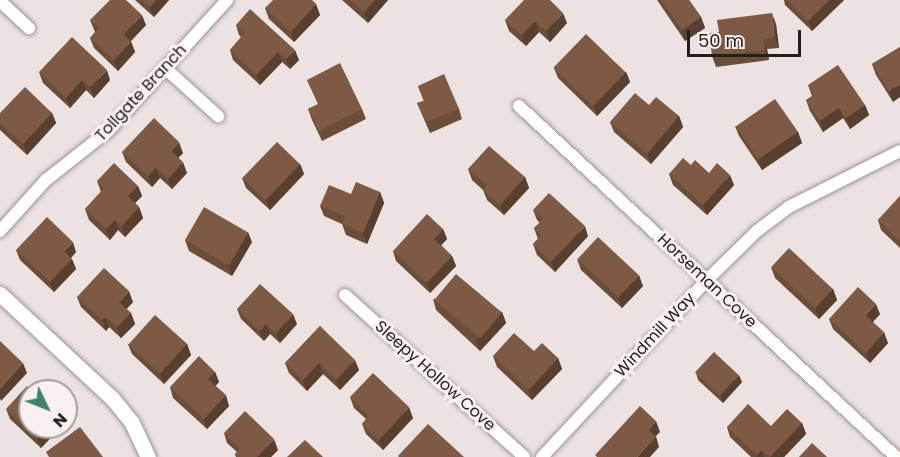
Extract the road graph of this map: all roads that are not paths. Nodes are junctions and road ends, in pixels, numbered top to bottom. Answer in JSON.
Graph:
{"nodes":[{"id":1,"x":227,"y":0,"type":"edge"},
{"id":2,"x":0,"y":2,"type":"edge"},
{"id":3,"x":28,"y":28,"type":"dead end"},
{"id":4,"x":165,"y":68,"type":"junction"},
{"id":5,"x":519,"y":106,"type":"dead end"},
{"id":6,"x":218,"y":116,"type":"dead end"},
{"id":7,"x":900,"y":151,"type":"edge"},
{"id":8,"x":0,"y":231,"type":"edge"},
{"id":9,"x":706,"y":280,"type":"junction"},
{"id":10,"x":0,"y":294,"type":"edge"},
{"id":11,"x":345,"y":295,"type":"dead end"},
{"id":12,"x":148,"y":457,"type":"edge"},
{"id":13,"x":524,"y":457,"type":"edge"},
{"id":14,"x":542,"y":457,"type":"edge"},
{"id":15,"x":896,"y":457,"type":"edge"}],
"edges":[{"from":1,"to":4,"type":"street","name":"Tollgate Branch"},
{"from":2,"to":3,"type":"street"},
{"from":4,"to":6,"type":"street"},
{"from":4,"to":8,"type":"street","name":"Tollgate Branch"},
{"from":5,"to":9,"type":"street","name":"Horseman Cove"},
{"from":7,"to":9,"type":"street","name":"Windmill Way"},
{"from":9,"to":14,"type":"street","name":"Windmill Way"},
{"from":9,"to":15,"type":"street","name":"Horseman Cove"},
{"from":10,"to":12,"type":"street"},
{"from":11,"to":13,"type":"street","name":"Sleepy Hollow Cove"}]}
